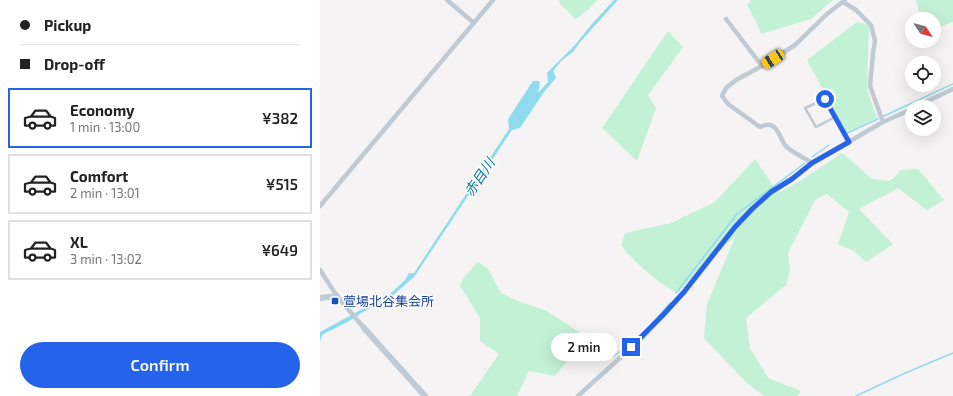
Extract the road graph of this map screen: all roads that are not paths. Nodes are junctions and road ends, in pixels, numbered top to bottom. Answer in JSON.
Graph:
{"nodes":[{"id":1,"x":447,"y":0,"type":"edge"},
{"id":2,"x":493,"y":0,"type":"edge"},
{"id":3,"x":844,"y":1,"type":"edge"},
{"id":4,"x":726,"y":19,"type":"dead end"},
{"id":5,"x":474,"y":23,"type":"junction"},
{"id":6,"x":762,"y":66,"type":"junction"},
{"id":7,"x":953,"y":89,"type":"edge"},
{"id":8,"x":930,"y":100,"type":"edge"},
{"id":9,"x":905,"y":111,"type":"edge"},
{"id":10,"x":835,"y":117,"type":"junction"},
{"id":11,"x":883,"y":122,"type":"junction"},
{"id":12,"x":849,"y":142,"type":"junction"},
{"id":13,"x":812,"y":163,"type":"junction"},
{"id":14,"x":320,"y":206,"type":"edge"},
{"id":15,"x":320,"y":270,"type":"edge"},
{"id":16,"x":337,"y":296,"type":"junction"},
{"id":17,"x":320,"y":298,"type":"edge"},
{"id":18,"x":364,"y":328,"type":"joint"},
{"id":19,"x":425,"y":396,"type":"edge"},
{"id":20,"x":578,"y":396,"type":"edge"}],
"edges":[{"from":1,"to":5,"type":"street"},
{"from":2,"to":5,"type":"street"},
{"from":3,"to":6,"type":"street"},
{"from":3,"to":11,"type":"street"},
{"from":4,"to":6,"type":"street"},
{"from":5,"to":14,"type":"street"},
{"from":6,"to":13,"type":"street"},
{"from":7,"to":8,"type":"street"},
{"from":9,"to":11,"type":"street"},
{"from":10,"to":10,"type":"lane"},
{"from":10,"to":12,"type":"lane"},
{"from":11,"to":12,"type":"street"},
{"from":12,"to":13,"type":"street"},
{"from":13,"to":20,"type":"street"},
{"from":15,"to":16,"type":"street"},
{"from":16,"to":17,"type":"street"},
{"from":16,"to":18,"type":"street"},
{"from":18,"to":19,"type":"street"}]}
